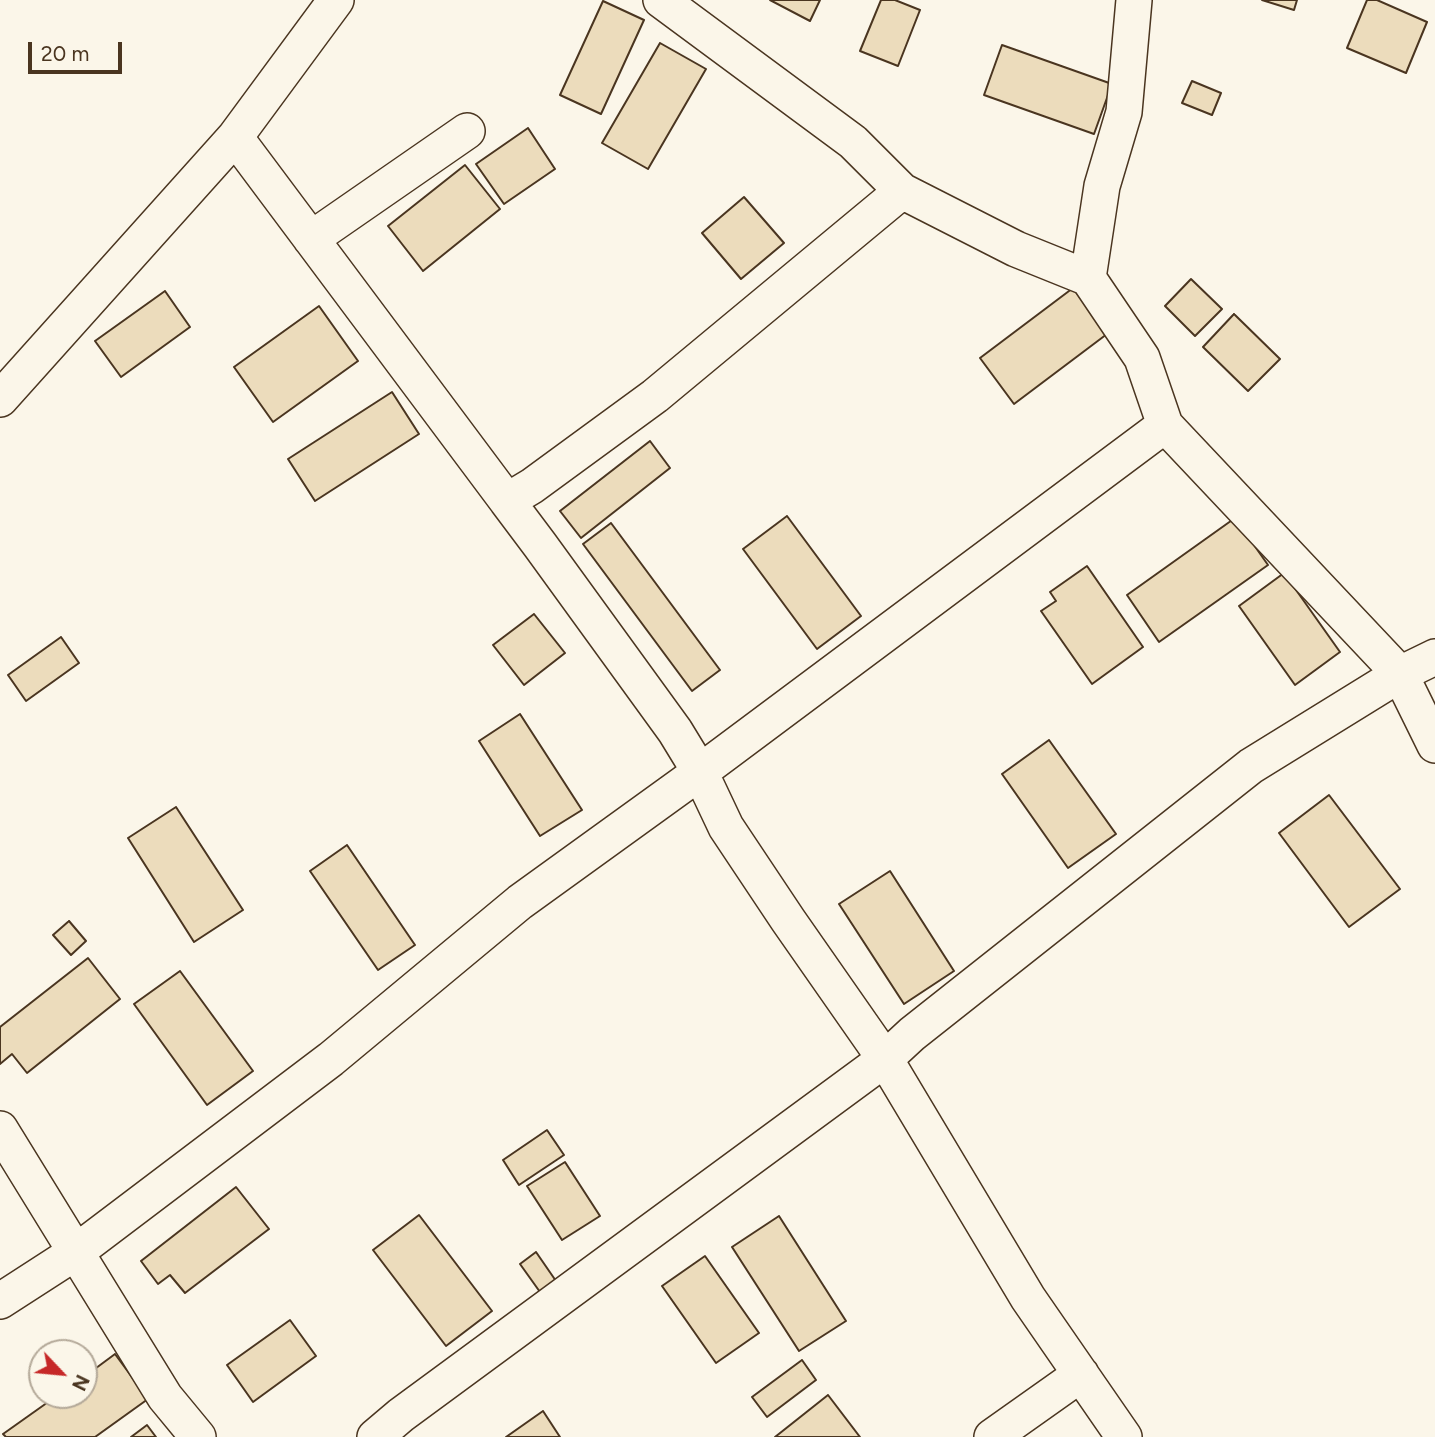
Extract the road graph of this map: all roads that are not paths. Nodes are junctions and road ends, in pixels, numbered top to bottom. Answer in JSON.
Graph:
{"nodes":[{"id":1,"x":336,"y":0,"type":"edge"},
{"id":2,"x":661,"y":0,"type":"edge"},
{"id":3,"x":1134,"y":0,"type":"edge"},
{"id":4,"x":467,"y":131,"type":"dead end"},
{"id":5,"x":235,"y":137,"type":"junction"},
{"id":6,"x":902,"y":191,"type":"junction"},
{"id":7,"x":311,"y":239,"type":"junction"},
{"id":8,"x":1088,"y":278,"type":"junction"},
{"id":9,"x":0,"y":399,"type":"edge"},
{"id":10,"x":1166,"y":425,"type":"junction"},
{"id":11,"x":507,"y":501,"type":"junction"},
{"id":12,"x":1435,"y":657,"type":"edge"},
{"id":13,"x":1400,"y":674,"type":"junction"},
{"id":14,"x":1435,"y":745,"type":"edge"},
{"id":15,"x":700,"y":772,"type":"junction"},
{"id":16,"x":885,"y":1059,"type":"junction"},
{"id":17,"x":0,"y":1129,"type":"edge"},
{"id":18,"x":76,"y":1252,"type":"junction"},
{"id":19,"x":0,"y":1301,"type":"edge"},
{"id":20,"x":1081,"y":1374,"type":"junction"},
{"id":21,"x":198,"y":1437,"type":"edge"},
{"id":22,"x":375,"y":1437,"type":"edge"},
{"id":23,"x":992,"y":1437,"type":"edge"},
{"id":24,"x":1124,"y":1437,"type":"edge"}],
"edges":[{"from":1,"to":5,"type":"street"},
{"from":2,"to":6,"type":"street"},
{"from":3,"to":8,"type":"street"},
{"from":4,"to":7,"type":"street"},
{"from":5,"to":7,"type":"street"},
{"from":5,"to":9,"type":"street"},
{"from":6,"to":8,"type":"street"},
{"from":6,"to":11,"type":"street"},
{"from":7,"to":11,"type":"street"},
{"from":8,"to":10,"type":"street"},
{"from":10,"to":13,"type":"street"},
{"from":10,"to":15,"type":"street"},
{"from":11,"to":15,"type":"street"},
{"from":12,"to":13,"type":"street"},
{"from":13,"to":14,"type":"street"},
{"from":13,"to":16,"type":"street"},
{"from":15,"to":16,"type":"street"},
{"from":15,"to":18,"type":"street"},
{"from":16,"to":20,"type":"street"},
{"from":16,"to":22,"type":"street"},
{"from":17,"to":18,"type":"street"},
{"from":18,"to":19,"type":"street"},
{"from":18,"to":21,"type":"street"},
{"from":20,"to":23,"type":"street"},
{"from":20,"to":24,"type":"street"}]}
